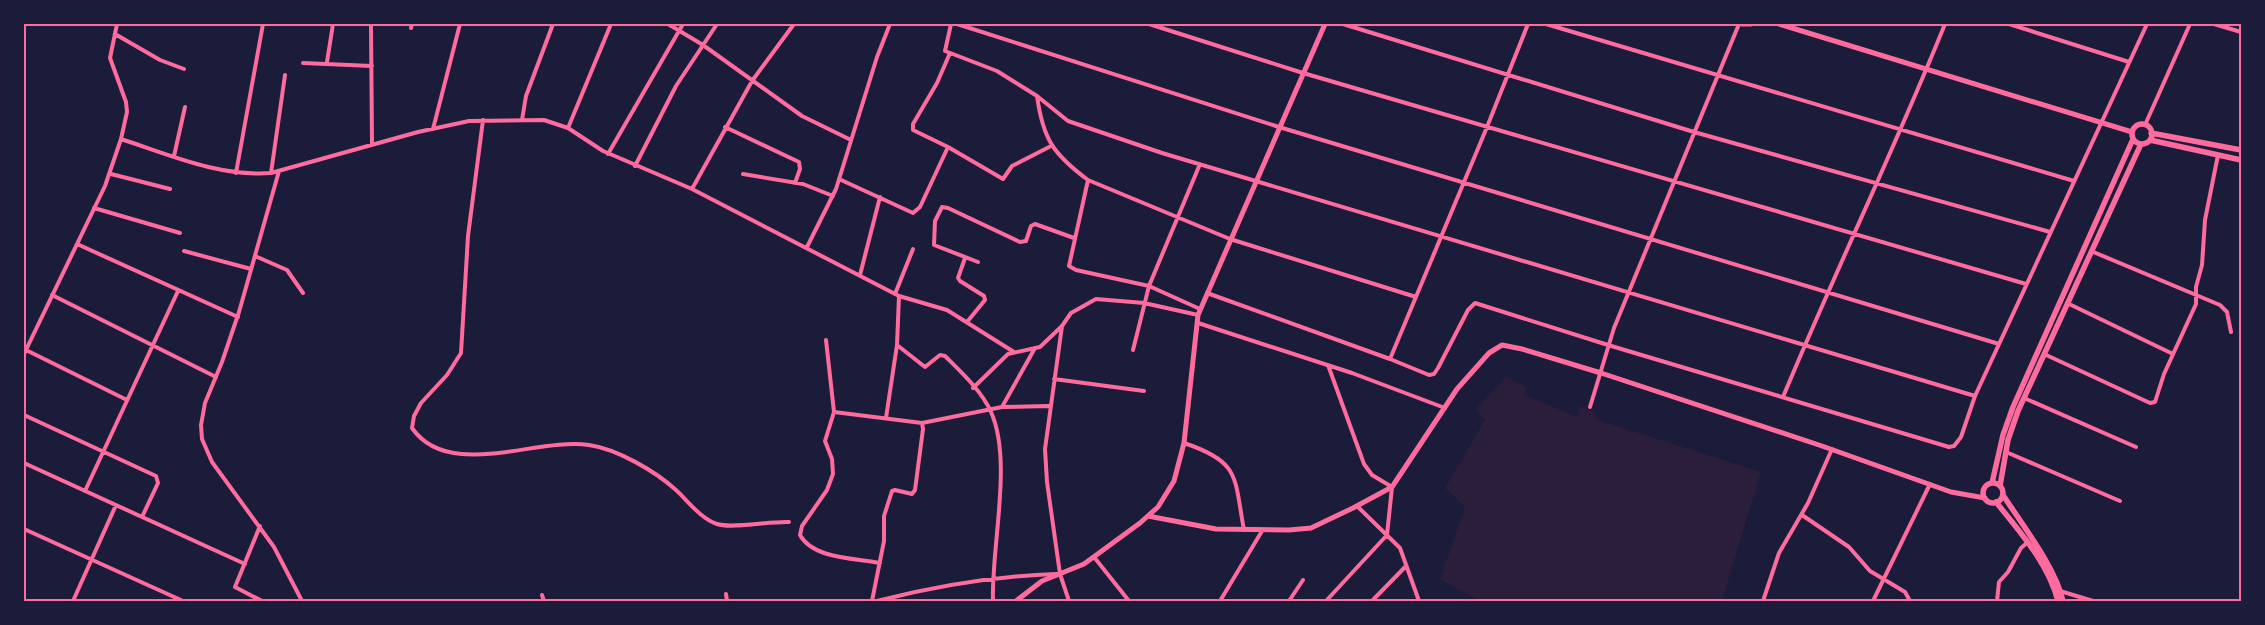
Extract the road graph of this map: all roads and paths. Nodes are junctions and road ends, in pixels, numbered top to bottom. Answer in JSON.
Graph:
{"nodes":[{"id":1,"x":117,"y":24,"type":"edge"},
{"id":2,"x":263,"y":24,"type":"edge"},
{"id":3,"x":333,"y":24,"type":"edge"},
{"id":4,"x":371,"y":24,"type":"edge"},
{"id":5,"x":460,"y":24,"type":"edge"},
{"id":6,"x":553,"y":24,"type":"edge"},
{"id":7,"x":611,"y":24,"type":"edge"},
{"id":8,"x":668,"y":24,"type":"edge"},
{"id":9,"x":683,"y":24,"type":"edge"},
{"id":10,"x":717,"y":24,"type":"edge"},
{"id":11,"x":794,"y":24,"type":"edge"},
{"id":12,"x":890,"y":24,"type":"edge"},
{"id":13,"x":951,"y":24,"type":"edge"},
{"id":14,"x":957,"y":24,"type":"edge"},
{"id":15,"x":1149,"y":24,"type":"edge"},
{"id":16,"x":1325,"y":24,"type":"edge"},
{"id":17,"x":1343,"y":24,"type":"edge"},
{"id":18,"x":1528,"y":24,"type":"edge"},
{"id":19,"x":1546,"y":24,"type":"edge"},
{"id":20,"x":1740,"y":24,"type":"edge"},
{"id":21,"x":1751,"y":24,"type":"edge"},
{"id":22,"x":1779,"y":24,"type":"edge"},
{"id":23,"x":1945,"y":24,"type":"edge"},
{"id":24,"x":2009,"y":24,"type":"edge"},
{"id":25,"x":2147,"y":24,"type":"edge"},
{"id":26,"x":2190,"y":24,"type":"edge"},
{"id":27,"x":2214,"y":24,"type":"edge"},
{"id":28,"x":679,"y":31,"type":"junction"},
{"id":29,"x":2241,"y":32,"type":"edge"},
{"id":30,"x":115,"y":34,"type":"junction"},
{"id":31,"x":703,"y":45,"type":"junction"},
{"id":32,"x":950,"y":53,"type":"junction"},
{"id":33,"x":327,"y":62,"type":"junction"},
{"id":34,"x":2129,"y":62,"type":"junction"},
{"id":35,"x":303,"y":63,"type":"dead end"},
{"id":36,"x":372,"y":66,"type":"junction"},
{"id":37,"x":184,"y":69,"type":"dead end"},
{"id":38,"x":1927,"y":69,"type":"junction"},
{"id":39,"x":1303,"y":73,"type":"junction"},
{"id":40,"x":285,"y":75,"type":"dead end"},
{"id":41,"x":1508,"y":75,"type":"junction"},
{"id":42,"x":1718,"y":76,"type":"junction"},
{"id":43,"x":752,"y":80,"type":"junction"},
{"id":44,"x":1037,"y":96,"type":"junction"},
{"id":45,"x":185,"y":107,"type":"dead end"},
{"id":46,"x":483,"y":120,"type":"junction"},
{"id":47,"x":522,"y":120,"type":"junction"},
{"id":48,"x":2101,"y":122,"type":"junction"},
{"id":49,"x":2145,"y":125,"type":"junction"},
{"id":50,"x":725,"y":127,"type":"junction"},
{"id":51,"x":1279,"y":127,"type":"junction"},
{"id":52,"x":568,"y":128,"type":"junction"},
{"id":53,"x":1488,"y":128,"type":"junction"},
{"id":54,"x":433,"y":129,"type":"junction"},
{"id":55,"x":1902,"y":130,"type":"junction"},
{"id":56,"x":1694,"y":132,"type":"junction"},
{"id":57,"x":2132,"y":132,"type":"junction"},
{"id":58,"x":2151,"y":133,"type":"junction"},
{"id":59,"x":122,"y":139,"type":"junction"},
{"id":60,"x":2133,"y":139,"type":"junction"},
{"id":61,"x":851,"y":140,"type":"junction"},
{"id":62,"x":2150,"y":140,"type":"junction"},
{"id":63,"x":2141,"y":144,"type":"junction"},
{"id":64,"x":372,"y":145,"type":"junction"},
{"id":65,"x":1051,"y":146,"type":"junction"},
{"id":66,"x":948,"y":147,"type":"junction"},
{"id":67,"x":2241,"y":150,"type":"edge"},
{"id":68,"x":608,"y":154,"type":"junction"},
{"id":69,"x":2218,"y":155,"type":"junction"},
{"id":70,"x":174,"y":156,"type":"junction"},
{"id":71,"x":2241,"y":160,"type":"edge"},
{"id":72,"x":1200,"y":164,"type":"junction"},
{"id":73,"x":635,"y":166,"type":"junction"},
{"id":74,"x":279,"y":171,"type":"junction"},
{"id":75,"x":236,"y":173,"type":"junction"},
{"id":76,"x":270,"y":173,"type":"junction"},
{"id":77,"x":110,"y":174,"type":"junction"},
{"id":78,"x":743,"y":174,"type":"dead end"},
{"id":79,"x":839,"y":179,"type":"junction"},
{"id":80,"x":1088,"y":180,"type":"junction"},
{"id":81,"x":1256,"y":180,"type":"junction"},
{"id":82,"x":2074,"y":181,"type":"junction"},
{"id":83,"x":795,"y":182,"type":"junction"},
{"id":84,"x":1464,"y":183,"type":"junction"},
{"id":85,"x":1674,"y":183,"type":"junction"},
{"id":86,"x":1878,"y":183,"type":"junction"},
{"id":87,"x":170,"y":189,"type":"dead end"},
{"id":88,"x":692,"y":189,"type":"junction"},
{"id":89,"x":833,"y":196,"type":"junction"},
{"id":90,"x":880,"y":197,"type":"junction"},
{"id":91,"x":94,"y":208,"type":"junction"},
{"id":92,"x":1179,"y":217,"type":"junction"},
{"id":93,"x":2050,"y":232,"type":"junction"},
{"id":94,"x":180,"y":233,"type":"dead end"},
{"id":95,"x":1854,"y":234,"type":"junction"},
{"id":96,"x":1442,"y":236,"type":"junction"},
{"id":97,"x":1074,"y":238,"type":"junction"},
{"id":98,"x":1230,"y":239,"type":"junction"},
{"id":99,"x":1650,"y":239,"type":"junction"},
{"id":100,"x":77,"y":244,"type":"junction"},
{"id":101,"x":807,"y":247,"type":"junction"},
{"id":102,"x":912,"y":250,"type":"dead end"},
{"id":103,"x":184,"y":251,"type":"dead end"},
{"id":104,"x":2090,"y":251,"type":"junction"},
{"id":105,"x":255,"y":256,"type":"junction"},
{"id":106,"x":965,"y":258,"type":"junction"},
{"id":107,"x":978,"y":262,"type":"dead end"},
{"id":108,"x":251,"y":269,"type":"junction"},
{"id":109,"x":860,"y":275,"type":"junction"},
{"id":110,"x":2026,"y":284,"type":"junction"},
{"id":111,"x":1149,"y":286,"type":"junction"},
{"id":112,"x":178,"y":291,"type":"junction"},
{"id":113,"x":1628,"y":292,"type":"junction"},
{"id":114,"x":1827,"y":292,"type":"junction"},
{"id":115,"x":304,"y":293,"type":"dead end"},
{"id":116,"x":1206,"y":293,"type":"junction"},
{"id":117,"x":52,"y":295,"type":"junction"},
{"id":118,"x":897,"y":295,"type":"junction"},
{"id":119,"x":2196,"y":295,"type":"junction"},
{"id":120,"x":1416,"y":297,"type":"junction"},
{"id":121,"x":2067,"y":302,"type":"junction"},
{"id":122,"x":1144,"y":303,"type":"junction"},
{"id":123,"x":1200,"y":309,"type":"junction"},
{"id":124,"x":1198,"y":315,"type":"junction"},
{"id":125,"x":238,"y":316,"type":"junction"},
{"id":126,"x":967,"y":322,"type":"junction"},
{"id":127,"x":1198,"y":323,"type":"junction"},
{"id":128,"x":1062,"y":326,"type":"junction"},
{"id":129,"x":2231,"y":332,"type":"dead end"},
{"id":130,"x":826,"y":340,"type":"dead end"},
{"id":131,"x":153,"y":344,"type":"junction"},
{"id":132,"x":1999,"y":344,"type":"junction"},
{"id":133,"x":897,"y":345,"type":"junction"},
{"id":134,"x":1608,"y":345,"type":"junction"},
{"id":135,"x":1805,"y":345,"type":"junction"},
{"id":136,"x":1035,"y":348,"type":"junction"},
{"id":137,"x":1133,"y":350,"type":"dead end"},
{"id":138,"x":25,"y":352,"type":"edge"},
{"id":139,"x":1014,"y":352,"type":"junction"},
{"id":140,"x":2044,"y":354,"type":"junction"},
{"id":141,"x":2173,"y":354,"type":"junction"},
{"id":142,"x":1390,"y":359,"type":"junction"},
{"id":143,"x":1328,"y":365,"type":"junction"},
{"id":144,"x":1601,"y":372,"type":"junction"},
{"id":145,"x":216,"y":377,"type":"junction"},
{"id":146,"x":1054,"y":379,"type":"junction"},
{"id":147,"x":974,"y":388,"type":"junction"},
{"id":148,"x":1144,"y":391,"type":"dead end"},
{"id":149,"x":1975,"y":396,"type":"junction"},
{"id":150,"x":1783,"y":397,"type":"junction"},
{"id":151,"x":2024,"y":398,"type":"junction"},
{"id":152,"x":127,"y":400,"type":"junction"},
{"id":153,"x":1050,"y":406,"type":"junction"},
{"id":154,"x":1002,"y":407,"type":"junction"},
{"id":155,"x":1590,"y":407,"type":"dead end"},
{"id":156,"x":1445,"y":408,"type":"junction"},
{"id":157,"x":991,"y":411,"type":"junction"},
{"id":158,"x":834,"y":412,"type":"junction"},
{"id":159,"x":24,"y":415,"type":"edge"},
{"id":160,"x":886,"y":418,"type":"junction"},
{"id":161,"x":922,"y":423,"type":"junction"},
{"id":162,"x":1184,"y":443,"type":"junction"},
{"id":163,"x":2136,"y":446,"type":"dead end"},
{"id":164,"x":1832,"y":450,"type":"junction"},
{"id":165,"x":103,"y":451,"type":"junction"},
{"id":166,"x":2006,"y":452,"type":"junction"},
{"id":167,"x":24,"y":463,"type":"edge"},
{"id":168,"x":1992,"y":483,"type":"junction"},
{"id":169,"x":1930,"y":484,"type":"junction"},
{"id":170,"x":2000,"y":486,"type":"junction"},
{"id":171,"x":1392,"y":487,"type":"junction"},
{"id":172,"x":85,"y":491,"type":"junction"},
{"id":173,"x":2002,"y":495,"type":"junction"},
{"id":174,"x":1985,"y":498,"type":"junction"},
{"id":175,"x":2120,"y":501,"type":"dead end"},
{"id":176,"x":1996,"y":502,"type":"junction"},
{"id":177,"x":116,"y":505,"type":"junction"},
{"id":178,"x":1357,"y":506,"type":"junction"},
{"id":179,"x":1802,"y":514,"type":"junction"},
{"id":180,"x":1148,"y":516,"type":"junction"},
{"id":181,"x":142,"y":517,"type":"junction"},
{"id":182,"x":789,"y":522,"type":"dead end"},
{"id":183,"x":260,"y":526,"type":"junction"},
{"id":184,"x":24,"y":529,"type":"edge"},
{"id":185,"x":1244,"y":530,"type":"junction"},
{"id":186,"x":1262,"y":530,"type":"junction"},
{"id":187,"x":1387,"y":535,"type":"junction"},
{"id":188,"x":2028,"y":542,"type":"junction"},
{"id":189,"x":1094,"y":557,"type":"junction"},
{"id":190,"x":90,"y":559,"type":"junction"},
{"id":191,"x":880,"y":563,"type":"junction"},
{"id":192,"x":245,"y":564,"type":"junction"},
{"id":193,"x":1406,"y":566,"type":"junction"},
{"id":194,"x":1060,"y":574,"type":"junction"},
{"id":195,"x":992,"y":579,"type":"junction"},
{"id":196,"x":1303,"y":580,"type":"dead end"},
{"id":197,"x":1883,"y":580,"type":"junction"},
{"id":198,"x":2060,"y":591,"type":"junction"},
{"id":199,"x":726,"y":594,"type":"dead end"},
{"id":200,"x":542,"y":595,"type":"dead end"},
{"id":201,"x":894,"y":599,"type":"edge"},
{"id":202,"x":1328,"y":599,"type":"edge"},
{"id":203,"x":300,"y":600,"type":"edge"},
{"id":204,"x":73,"y":601,"type":"edge"},
{"id":205,"x":183,"y":601,"type":"edge"},
{"id":206,"x":262,"y":601,"type":"edge"},
{"id":207,"x":544,"y":601,"type":"edge"},
{"id":208,"x":727,"y":601,"type":"edge"},
{"id":209,"x":872,"y":601,"type":"edge"},
{"id":210,"x":877,"y":601,"type":"edge"},
{"id":211,"x":993,"y":601,"type":"edge"},
{"id":212,"x":1016,"y":601,"type":"edge"},
{"id":213,"x":1069,"y":601,"type":"edge"},
{"id":214,"x":1129,"y":601,"type":"edge"},
{"id":215,"x":1220,"y":601,"type":"edge"},
{"id":216,"x":1288,"y":601,"type":"edge"},
{"id":217,"x":1334,"y":601,"type":"edge"},
{"id":218,"x":1372,"y":601,"type":"edge"},
{"id":219,"x":1419,"y":601,"type":"edge"},
{"id":220,"x":1763,"y":601,"type":"edge"},
{"id":221,"x":1873,"y":601,"type":"edge"},
{"id":222,"x":1910,"y":601,"type":"edge"},
{"id":223,"x":1997,"y":601,"type":"edge"},
{"id":224,"x":2058,"y":601,"type":"edge"},
{"id":225,"x":2063,"y":601,"type":"edge"},
{"id":226,"x":2093,"y":601,"type":"edge"}],
"edges":[{"from":1,"to":30,"type":"street"},
{"from":2,"to":75,"type":"street"},
{"from":3,"to":33,"type":"street"},
{"from":4,"to":36,"type":"street"},
{"from":5,"to":54,"type":"street"},
{"from":6,"to":47,"type":"street"},
{"from":7,"to":52,"type":"street"},
{"from":8,"to":28,"type":"street"},
{"from":9,"to":28,"type":"street"},
{"from":10,"to":31,"type":"street"},
{"from":11,"to":43,"type":"street"},
{"from":12,"to":61,"type":"street"},
{"from":13,"to":32,"type":"street"},
{"from":14,"to":51,"type":"street"},
{"from":15,"to":39,"type":"street"},
{"from":16,"to":39,"type":"street"},
{"from":17,"to":41,"type":"street"},
{"from":18,"to":41,"type":"street"},
{"from":19,"to":42,"type":"street"},
{"from":20,"to":21,"type":"street"},
{"from":20,"to":42,"type":"street"},
{"from":22,"to":38,"type":"street"},
{"from":23,"to":38,"type":"street"},
{"from":24,"to":34,"type":"street"},
{"from":25,"to":34,"type":"street"},
{"from":26,"to":49,"type":"street"},
{"from":27,"to":29,"type":"street"},
{"from":28,"to":31,"type":"street"},
{"from":28,"to":68,"type":"street"},
{"from":30,"to":37,"type":"street"},
{"from":30,"to":59,"type":"street"},
{"from":31,"to":43,"type":"street"},
{"from":31,"to":73,"type":"street"},
{"from":32,"to":44,"type":"street"},
{"from":32,"to":66,"type":"street"},
{"from":33,"to":35,"type":"street"},
{"from":33,"to":36,"type":"street"},
{"from":34,"to":48,"type":"street"},
{"from":36,"to":64,"type":"street"},
{"from":38,"to":48,"type":"street"},
{"from":38,"to":55,"type":"street"},
{"from":39,"to":51,"type":"street"},
{"from":39,"to":53,"type":"street"},
{"from":40,"to":76,"type":"street"},
{"from":41,"to":53,"type":"street"},
{"from":41,"to":56,"type":"street"},
{"from":42,"to":55,"type":"street"},
{"from":42,"to":56,"type":"street"},
{"from":43,"to":50,"type":"street"},
{"from":43,"to":61,"type":"street"},
{"from":44,"to":65,"type":"street"},
{"from":44,"to":72,"type":"street"},
{"from":45,"to":70,"type":"street"},
{"from":46,"to":47,"type":"street"},
{"from":46,"to":54,"type":"street"},
{"from":46,"to":182,"type":"street"},
{"from":47,"to":52,"type":"street"},
{"from":48,"to":57,"type":"street"},
{"from":48,"to":82,"type":"street"},
{"from":49,"to":57,"type":"main road"},
{"from":49,"to":58,"type":"main road"},
{"from":50,"to":83,"type":"street"},
{"from":50,"to":88,"type":"street"},
{"from":51,"to":81,"type":"street"},
{"from":51,"to":84,"type":"street"},
{"from":52,"to":68,"type":"street"},
{"from":53,"to":84,"type":"street"},
{"from":53,"to":85,"type":"street"},
{"from":54,"to":64,"type":"street"},
{"from":55,"to":82,"type":"street"},
{"from":55,"to":86,"type":"street"},
{"from":56,"to":85,"type":"street"},
{"from":56,"to":86,"type":"street"},
{"from":57,"to":60,"type":"main road"},
{"from":58,"to":62,"type":"main road"},
{"from":58,"to":67,"type":"main road"},
{"from":59,"to":70,"type":"street"},
{"from":59,"to":77,"type":"street"},
{"from":60,"to":63,"type":"main road"},
{"from":60,"to":168,"type":"main road"},
{"from":61,"to":79,"type":"street"},
{"from":62,"to":63,"type":"main road"},
{"from":62,"to":69,"type":"main road"},
{"from":63,"to":104,"type":"main road"},
{"from":64,"to":74,"type":"street"},
{"from":65,"to":66,"type":"street"},
{"from":65,"to":80,"type":"street"},
{"from":66,"to":90,"type":"street"},
{"from":68,"to":73,"type":"street"},
{"from":69,"to":71,"type":"main road"},
{"from":69,"to":119,"type":"street"},
{"from":70,"to":75,"type":"street"},
{"from":72,"to":81,"type":"street"},
{"from":72,"to":92,"type":"street"},
{"from":73,"to":88,"type":"street"},
{"from":74,"to":76,"type":"street"},
{"from":74,"to":105,"type":"street"},
{"from":75,"to":76,"type":"street"},
{"from":77,"to":87,"type":"street"},
{"from":77,"to":91,"type":"street"},
{"from":78,"to":83,"type":"street"},
{"from":79,"to":89,"type":"street"},
{"from":79,"to":90,"type":"street"},
{"from":80,"to":92,"type":"street"},
{"from":80,"to":97,"type":"street"},
{"from":81,"to":96,"type":"street"},
{"from":81,"to":98,"type":"street"},
{"from":82,"to":93,"type":"street"},
{"from":83,"to":89,"type":"street"},
{"from":84,"to":96,"type":"street"},
{"from":84,"to":99,"type":"street"},
{"from":85,"to":95,"type":"street"},
{"from":85,"to":99,"type":"street"},
{"from":86,"to":93,"type":"street"},
{"from":86,"to":95,"type":"street"},
{"from":88,"to":101,"type":"street"},
{"from":89,"to":101,"type":"street"},
{"from":90,"to":109,"type":"street"},
{"from":91,"to":94,"type":"street"},
{"from":91,"to":100,"type":"street"},
{"from":92,"to":98,"type":"street"},
{"from":92,"to":111,"type":"street"},
{"from":93,"to":110,"type":"street"},
{"from":95,"to":110,"type":"street"},
{"from":95,"to":114,"type":"street"},
{"from":96,"to":113,"type":"street"},
{"from":96,"to":120,"type":"street"},
{"from":97,"to":106,"type":"street"},
{"from":97,"to":111,"type":"street"},
{"from":98,"to":116,"type":"street"},
{"from":98,"to":120,"type":"street"},
{"from":99,"to":113,"type":"street"},
{"from":99,"to":114,"type":"street"},
{"from":100,"to":112,"type":"street"},
{"from":100,"to":117,"type":"street"},
{"from":101,"to":109,"type":"street"},
{"from":102,"to":118,"type":"street"},
{"from":103,"to":108,"type":"street"},
{"from":104,"to":119,"type":"street"},
{"from":104,"to":121,"type":"main road"},
{"from":105,"to":108,"type":"street"},
{"from":105,"to":115,"type":"street"},
{"from":106,"to":107,"type":"street"},
{"from":106,"to":126,"type":"street"},
{"from":108,"to":125,"type":"street"},
{"from":109,"to":118,"type":"street"},
{"from":110,"to":132,"type":"street"},
{"from":111,"to":122,"type":"street"},
{"from":111,"to":123,"type":"street"},
{"from":112,"to":125,"type":"street"},
{"from":112,"to":131,"type":"street"},
{"from":113,"to":134,"type":"street"},
{"from":113,"to":135,"type":"street"},
{"from":114,"to":132,"type":"street"},
{"from":114,"to":135,"type":"street"},
{"from":116,"to":123,"type":"street"},
{"from":116,"to":142,"type":"street"},
{"from":117,"to":131,"type":"street"},
{"from":117,"to":138,"type":"street"},
{"from":118,"to":126,"type":"street"},
{"from":118,"to":133,"type":"street"},
{"from":119,"to":129,"type":"street"},
{"from":119,"to":141,"type":"street"},
{"from":120,"to":142,"type":"street"},
{"from":121,"to":140,"type":"main road"},
{"from":121,"to":141,"type":"street"},
{"from":122,"to":124,"type":"street"},
{"from":122,"to":128,"type":"street"},
{"from":122,"to":137,"type":"street"},
{"from":123,"to":124,"type":"street"},
{"from":124,"to":127,"type":"street"},
{"from":125,"to":145,"type":"street"},
{"from":126,"to":139,"type":"street"},
{"from":127,"to":143,"type":"street"},
{"from":127,"to":162,"type":"street"},
{"from":128,"to":136,"type":"street"},
{"from":128,"to":146,"type":"street"},
{"from":130,"to":158,"type":"street"},
{"from":131,"to":145,"type":"street"},
{"from":131,"to":152,"type":"street"},
{"from":132,"to":149,"type":"street"},
{"from":133,"to":147,"type":"street"},
{"from":133,"to":160,"type":"street"},
{"from":134,"to":142,"type":"street"},
{"from":134,"to":144,"type":"street"},
{"from":134,"to":150,"type":"street"},
{"from":135,"to":149,"type":"street"},
{"from":135,"to":150,"type":"street"},
{"from":136,"to":139,"type":"street"},
{"from":136,"to":154,"type":"street"},
{"from":138,"to":152,"type":"street"},
{"from":139,"to":147,"type":"street"},
{"from":140,"to":141,"type":"street"},
{"from":140,"to":151,"type":"main road"},
{"from":143,"to":156,"type":"street"},
{"from":143,"to":171,"type":"street"},
{"from":144,"to":155,"type":"street"},
{"from":144,"to":156,"type":"street"},
{"from":144,"to":164,"type":"street"},
{"from":145,"to":183,"type":"street"},
{"from":146,"to":148,"type":"street"},
{"from":146,"to":153,"type":"street"},
{"from":147,"to":157,"type":"street"},
{"from":149,"to":150,"type":"street"},
{"from":151,"to":163,"type":"street"},
{"from":151,"to":166,"type":"main road"},
{"from":152,"to":165,"type":"street"},
{"from":153,"to":154,"type":"street"},
{"from":153,"to":194,"type":"street"},
{"from":154,"to":157,"type":"street"},
{"from":156,"to":171,"type":"street"},
{"from":157,"to":161,"type":"street"},
{"from":157,"to":195,"type":"street"},
{"from":158,"to":160,"type":"street"},
{"from":158,"to":191,"type":"street"},
{"from":159,"to":165,"type":"street"},
{"from":160,"to":161,"type":"street"},
{"from":161,"to":191,"type":"street"},
{"from":162,"to":180,"type":"street"},
{"from":162,"to":185,"type":"street"},
{"from":164,"to":169,"type":"street"},
{"from":164,"to":179,"type":"street"},
{"from":165,"to":172,"type":"street"},
{"from":165,"to":181,"type":"street"},
{"from":166,"to":170,"type":"main road"},
{"from":166,"to":175,"type":"street"},
{"from":167,"to":172,"type":"street"},
{"from":168,"to":170,"type":"main road"},
{"from":168,"to":174,"type":"main road"},
{"from":169,"to":174,"type":"street"},
{"from":169,"to":197,"type":"street"},
{"from":170,"to":173,"type":"main road"},
{"from":171,"to":178,"type":"street"},
{"from":171,"to":187,"type":"street"},
{"from":172,"to":177,"type":"street"},
{"from":173,"to":176,"type":"main road"},
{"from":173,"to":198,"type":"main road"},
{"from":174,"to":176,"type":"main road"},
{"from":176,"to":188,"type":"main road"},
{"from":177,"to":181,"type":"street"},
{"from":177,"to":190,"type":"street"},
{"from":178,"to":186,"type":"street"},
{"from":178,"to":187,"type":"street"},
{"from":179,"to":197,"type":"street"},
{"from":179,"to":220,"type":"street"},
{"from":180,"to":185,"type":"street"},
{"from":180,"to":189,"type":"street"},
{"from":181,"to":192,"type":"street"},
{"from":183,"to":192,"type":"street"},
{"from":183,"to":203,"type":"street"},
{"from":184,"to":190,"type":"street"},
{"from":185,"to":186,"type":"street"},
{"from":186,"to":215,"type":"street"},
{"from":187,"to":193,"type":"street"},
{"from":187,"to":202,"type":"street"},
{"from":188,"to":223,"type":"street"},
{"from":188,"to":224,"type":"main road"},
{"from":189,"to":194,"type":"street"},
{"from":189,"to":214,"type":"street"},
{"from":190,"to":204,"type":"street"},
{"from":190,"to":205,"type":"street"},
{"from":191,"to":209,"type":"street"},
{"from":192,"to":206,"type":"street"},
{"from":193,"to":218,"type":"street"},
{"from":193,"to":219,"type":"street"},
{"from":194,"to":195,"type":"street"},
{"from":194,"to":212,"type":"street"},
{"from":194,"to":213,"type":"street"},
{"from":195,"to":201,"type":"street"},
{"from":195,"to":211,"type":"street"},
{"from":196,"to":216,"type":"street"},
{"from":197,"to":221,"type":"street"},
{"from":197,"to":222,"type":"street"},
{"from":198,"to":225,"type":"main road"},
{"from":198,"to":226,"type":"street"},
{"from":199,"to":208,"type":"street"},
{"from":200,"to":207,"type":"street"},
{"from":201,"to":210,"type":"street"},
{"from":202,"to":217,"type":"street"}]}
